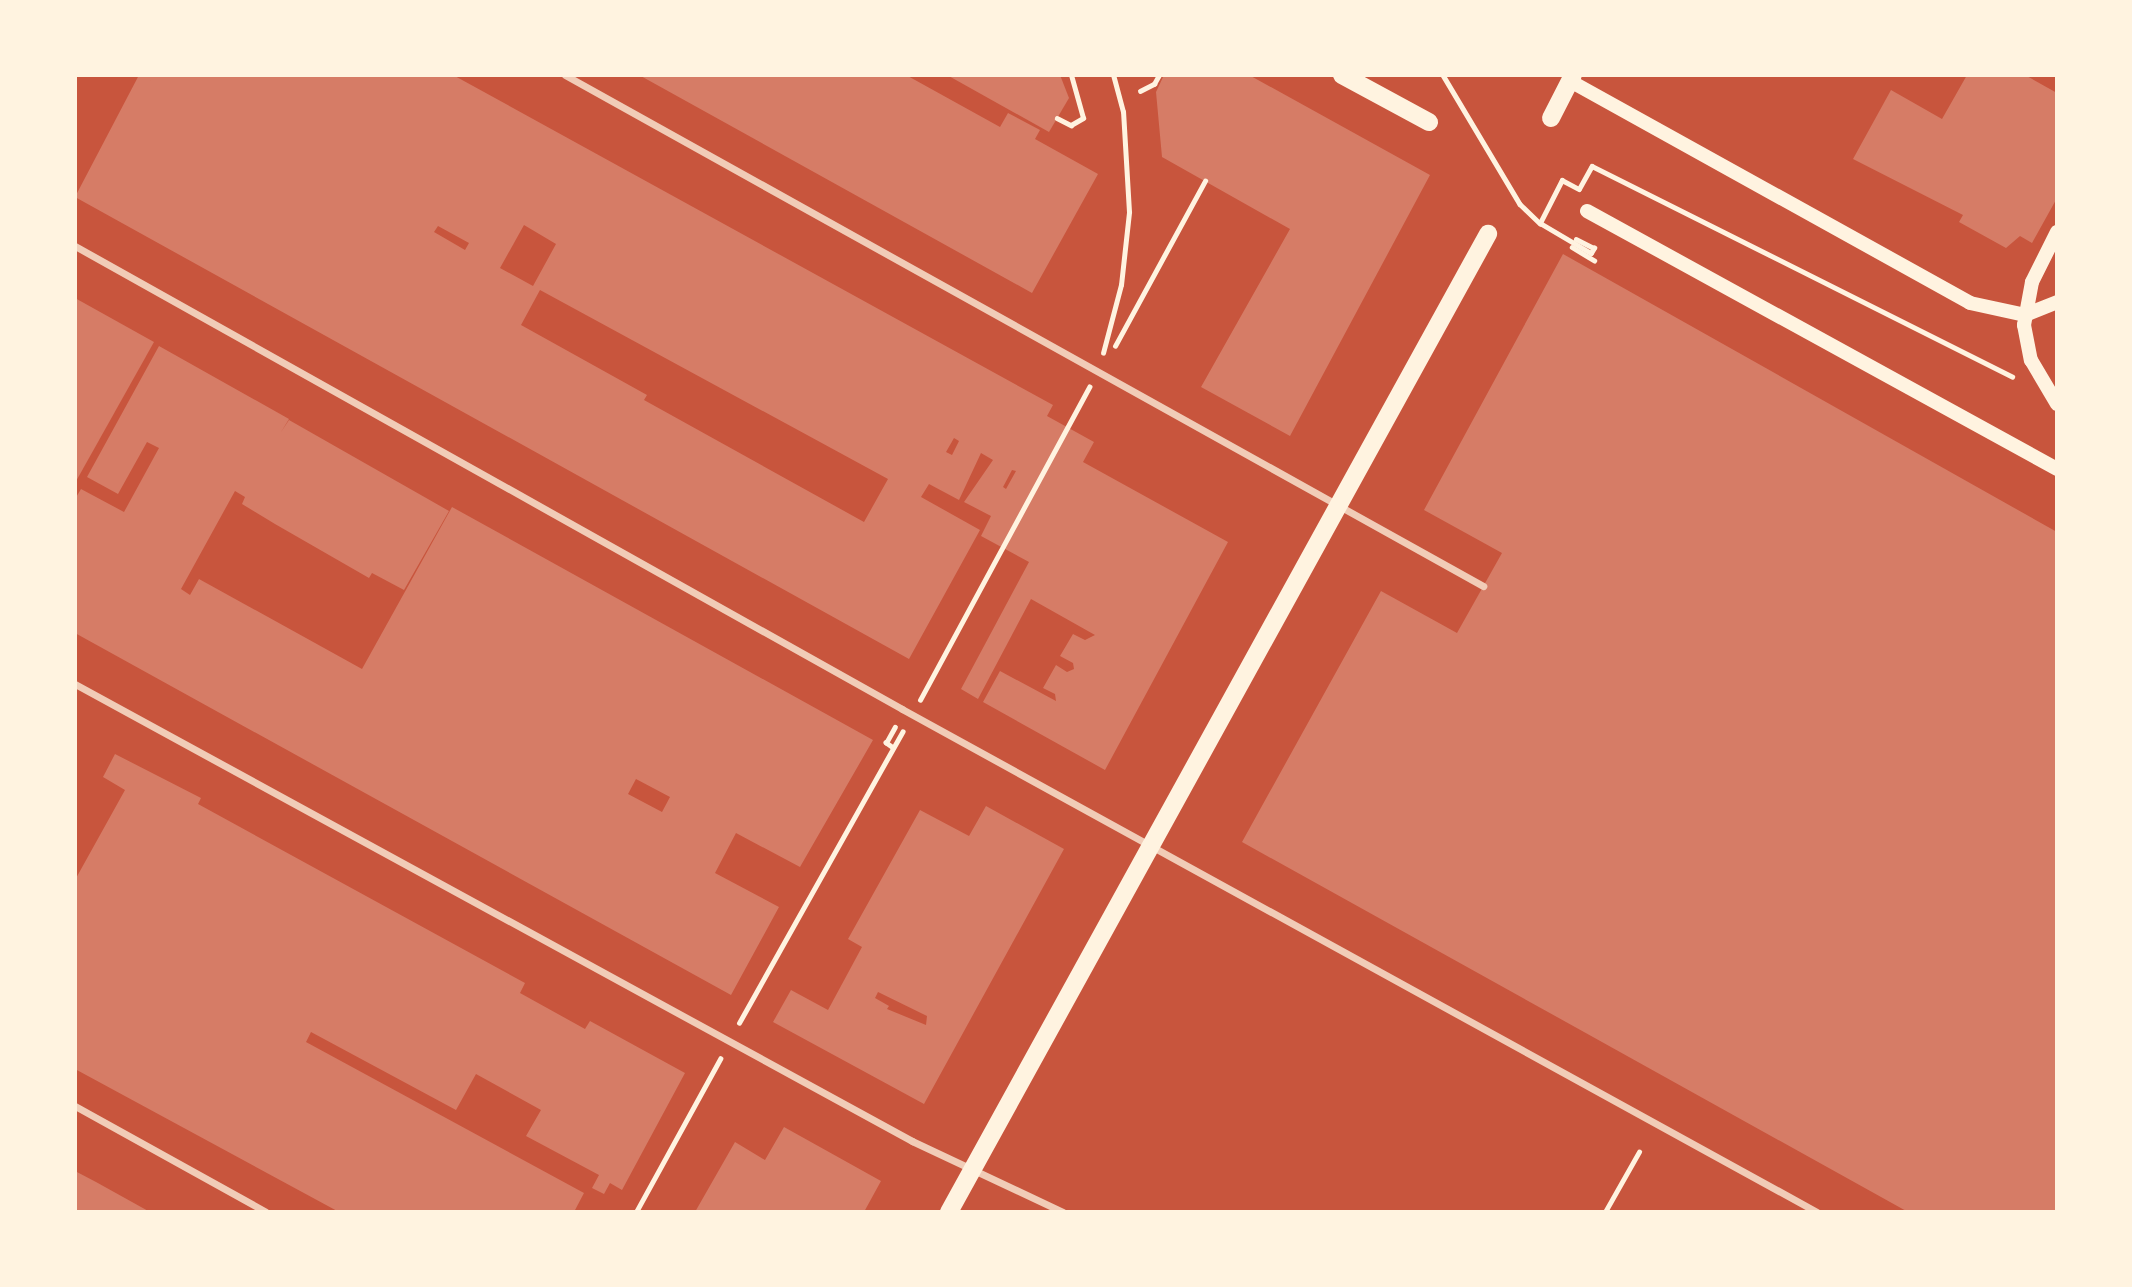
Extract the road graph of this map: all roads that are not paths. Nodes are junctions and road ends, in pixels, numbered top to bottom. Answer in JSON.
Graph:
{"nodes":[{"id":1,"x":565,"y":75,"type":"edge"},
{"id":2,"x":1342,"y":75,"type":"edge"},
{"id":3,"x":1572,"y":78,"type":"edge"},
{"id":4,"x":1551,"y":118,"type":"dead end"},
{"id":5,"x":1429,"y":122,"type":"dead end"},
{"id":6,"x":1587,"y":211,"type":"dead end"},
{"id":7,"x":2057,"y":232,"type":"edge"},
{"id":8,"x":1488,"y":234,"type":"dead end"},
{"id":9,"x":75,"y":247,"type":"edge"},
{"id":10,"x":2057,"y":302,"type":"edge"},
{"id":11,"x":2025,"y":315,"type":"junction"},
{"id":12,"x":2057,"y":404,"type":"edge"},
{"id":13,"x":2057,"y":469,"type":"edge"},
{"id":14,"x":1341,"y":506,"type":"junction"},
{"id":15,"x":1483,"y":586,"type":"dead end"},
{"id":16,"x":75,"y":684,"type":"edge"},
{"id":17,"x":1151,"y":845,"type":"junction"},
{"id":18,"x":75,"y":1106,"type":"edge"},
{"id":19,"x":974,"y":1168,"type":"junction"},
{"id":20,"x":266,"y":1212,"type":"edge"},
{"id":21,"x":949,"y":1212,"type":"edge"},
{"id":22,"x":1063,"y":1212,"type":"edge"},
{"id":23,"x":1817,"y":1212,"type":"edge"}],
"edges":[{"from":1,"to":14,"type":"street"},
{"from":2,"to":5,"type":"main road"},
{"from":3,"to":4,"type":"main road"},
{"from":3,"to":11,"type":"main road"},
{"from":6,"to":13,"type":"main road"},
{"from":7,"to":11,"type":"main road"},
{"from":8,"to":14,"type":"main road"},
{"from":9,"to":17,"type":"street"},
{"from":10,"to":11,"type":"main road"},
{"from":11,"to":12,"type":"main road"},
{"from":14,"to":15,"type":"street"},
{"from":14,"to":17,"type":"main road"},
{"from":16,"to":19,"type":"street"},
{"from":17,"to":19,"type":"main road"},
{"from":17,"to":23,"type":"street"},
{"from":18,"to":20,"type":"street"},
{"from":19,"to":21,"type":"main road"},
{"from":19,"to":22,"type":"street"}]}
